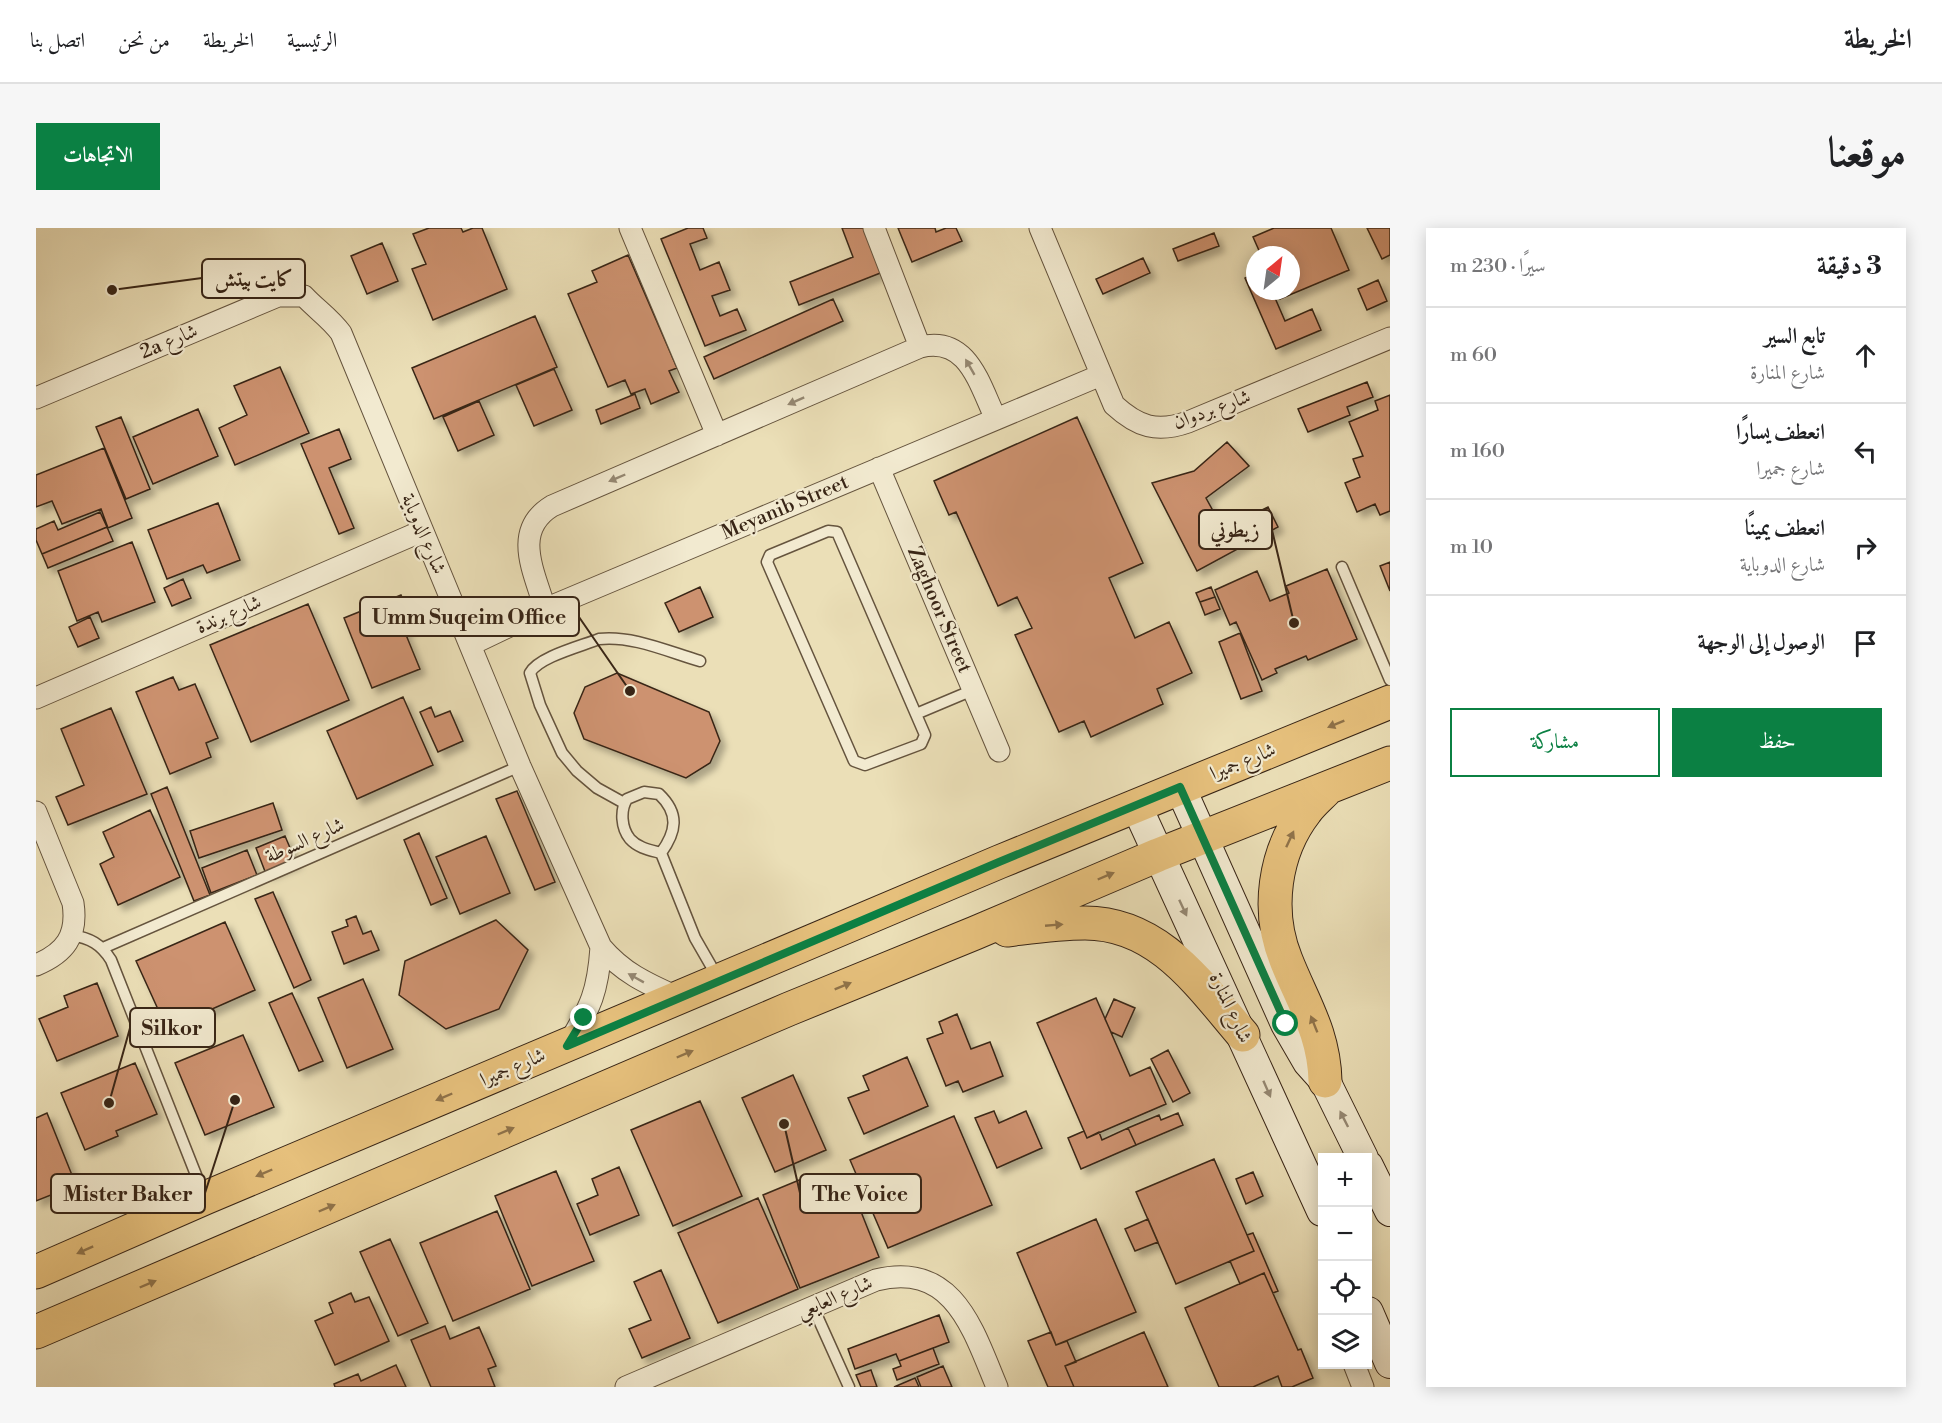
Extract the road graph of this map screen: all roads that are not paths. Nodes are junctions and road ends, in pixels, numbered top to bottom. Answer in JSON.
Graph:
{"nodes":[{"id":1,"x":630,"y":228,"type":"edge"},
{"id":2,"x":874,"y":228,"type":"edge"},
{"id":3,"x":1040,"y":228,"type":"edge"},
{"id":4,"x":304,"y":296,"type":"joint"},
{"id":5,"x":1390,"y":338,"type":"edge"},
{"id":6,"x":920,"y":347,"type":"junction"},
{"id":7,"x":1101,"y":375,"type":"junction"},
{"id":8,"x":36,"y":398,"type":"edge"},
{"id":9,"x":996,"y":419,"type":"junction"},
{"id":10,"x":717,"y":435,"type":"junction"},
{"id":11,"x":879,"y":468,"type":"junction"},
{"id":12,"x":422,"y":531,"type":"junction"},
{"id":13,"x":1342,"y":567,"type":"dead end"},
{"id":14,"x":545,"y":609,"type":"junction"},
{"id":15,"x":470,"y":645,"type":"junction"},
{"id":16,"x":700,"y":662,"type":"dead end"},
{"id":17,"x":1390,"y":680,"type":"edge"},
{"id":18,"x":973,"y":690,"type":"junction"},
{"id":19,"x":36,"y":698,"type":"edge"},
{"id":20,"x":1390,"y":702,"type":"edge"},
{"id":21,"x":916,"y":714,"type":"junction"},
{"id":22,"x":999,"y":751,"type":"dead end"},
{"id":23,"x":1390,"y":763,"type":"edge"},
{"id":24,"x":520,"y":766,"type":"junction"},
{"id":25,"x":1180,"y":787,"type":"junction"},
{"id":26,"x":1326,"y":789,"type":"junction"},
{"id":27,"x":624,"y":803,"type":"junction"},
{"id":28,"x":1136,"y":805,"type":"junction"},
{"id":29,"x":36,"y":812,"type":"edge"},
{"id":30,"x":1202,"y":837,"type":"junction"},
{"id":31,"x":661,"y":853,"type":"junction"},
{"id":32,"x":1158,"y":855,"type":"junction"},
{"id":33,"x":975,"y":933,"type":"junction"},
{"id":34,"x":71,"y":935,"type":"junction"},
{"id":35,"x":601,"y":947,"type":"junction"},
{"id":36,"x":104,"y":948,"type":"junction"},
{"id":37,"x":36,"y":965,"type":"edge"},
{"id":38,"x":719,"y":981,"type":"junction"},
{"id":39,"x":679,"y":998,"type":"junction"},
{"id":40,"x":1243,"y":1035,"type":"junction"},
{"id":41,"x":567,"y":1046,"type":"junction"},
{"id":42,"x":1325,"y":1081,"type":"junction"},
{"id":43,"x":1361,"y":1153,"type":"edge"},
{"id":44,"x":1372,"y":1174,"type":"edge"},
{"id":45,"x":205,"y":1198,"type":"junction"},
{"id":46,"x":1321,"y":1207,"type":"edge"},
{"id":47,"x":1390,"y":1211,"type":"edge"},
{"id":48,"x":36,"y":1272,"type":"edge"},
{"id":49,"x":813,"y":1307,"type":"junction"},
{"id":50,"x":1369,"y":1315,"type":"edge"},
{"id":51,"x":36,"y":1332,"type":"edge"},
{"id":52,"x":1390,"y":1363,"type":"edge"},
{"id":53,"x":1356,"y":1369,"type":"edge"},
{"id":54,"x":626,"y":1387,"type":"edge"},
{"id":55,"x":849,"y":1387,"type":"edge"},
{"id":56,"x":997,"y":1387,"type":"edge"},
{"id":57,"x":1363,"y":1387,"type":"edge"}],
"edges":[{"from":1,"to":10,"type":"street"},
{"from":2,"to":6,"type":"street"},
{"from":3,"to":7,"type":"street","name":"شارع بردوان"},
{"from":4,"to":8,"type":"street","name":"2a شارع"},
{"from":4,"to":12,"type":"street","name":"شارع الدوباية"},
{"from":5,"to":7,"type":"street","name":"شارع بردوان"},
{"from":9,"to":6,"type":"street","one_way":true},
{"from":6,"to":10,"type":"street","one_way":true},
{"from":7,"to":9,"type":"street","name":"Meyanib Street"},
{"from":9,"to":11,"type":"street","name":"Meyanib Street"},
{"from":10,"to":14,"type":"street","one_way":true},
{"from":11,"to":14,"type":"street","name":"Meyanib Street"},
{"from":11,"to":18,"type":"street","name":"Zaghoor Street"},
{"from":12,"to":15,"type":"street","name":"شارع الدوباية"},
{"from":12,"to":19,"type":"street","name":"شارع برندة"},
{"from":13,"to":17,"type":"lane"},
{"from":14,"to":15,"type":"street","name":"Meyanib Street"},
{"from":15,"to":24,"type":"street","name":"شارع الدوباية"},
{"from":16,"to":27,"type":"lane"},
{"from":18,"to":21,"type":"lane"},
{"from":18,"to":22,"type":"street","name":"Zaghoor Street"},
{"from":20,"to":25,"type":"main road","name":"شارع جميرا","one_way":true},
{"from":21,"to":21,"type":"lane"},
{"from":23,"to":26,"type":"main road"},
{"from":24,"to":35,"type":"street","name":"شارع الدوباية"},
{"from":24,"to":36,"type":"lane","name":"شارع السوطة"},
{"from":25,"to":28,"type":"main road","name":"شارع جميرا"},
{"from":25,"to":30,"type":"main road"},
{"from":26,"to":30,"type":"main road"},
{"from":42,"to":26,"type":"main road","one_way":true},
{"from":27,"to":31,"type":"lane"},
{"from":27,"to":31,"type":"lane"},
{"from":28,"to":32,"type":"main road","name":"شارع المنارة"},
{"from":28,"to":38,"type":"main road","name":"شارع جميرا"},
{"from":29,"to":34,"type":"street"},
{"from":30,"to":32,"type":"main road"},
{"from":30,"to":42,"type":"main road"},
{"from":31,"to":38,"type":"lane"},
{"from":33,"to":32,"type":"main road","one_way":true},
{"from":32,"to":40,"type":"main road","name":"شارع المنارة","one_way":true},
{"from":33,"to":40,"type":"main road","one_way":true},
{"from":51,"to":33,"type":"main road","one_way":true},
{"from":34,"to":36,"type":"lane"},
{"from":34,"to":37,"type":"street"},
{"from":39,"to":35,"type":"street","name":"شارع الدوباية","one_way":true},
{"from":35,"to":41,"type":"street","name":"شارع الدوباية"},
{"from":36,"to":45,"type":"lane"},
{"from":38,"to":39,"type":"main road","name":"شارع جميرا"},
{"from":39,"to":41,"type":"main road","name":"شارع جميرا"},
{"from":40,"to":46,"type":"main road","name":"شارع المنارة","one_way":true},
{"from":41,"to":45,"type":"main road","name":"شارع جميرا","one_way":true},
{"from":43,"to":42,"type":"main road","one_way":true},
{"from":44,"to":47,"type":"main road"},
{"from":45,"to":48,"type":"main road","name":"شارع جميرا","one_way":true},
{"from":49,"to":54,"type":"street","name":"شارع العايعي"},
{"from":49,"to":55,"type":"lane"},
{"from":49,"to":56,"type":"street","name":"شارع العايعي"},
{"from":50,"to":52,"type":"main road"},
{"from":53,"to":57,"type":"street"}]}
